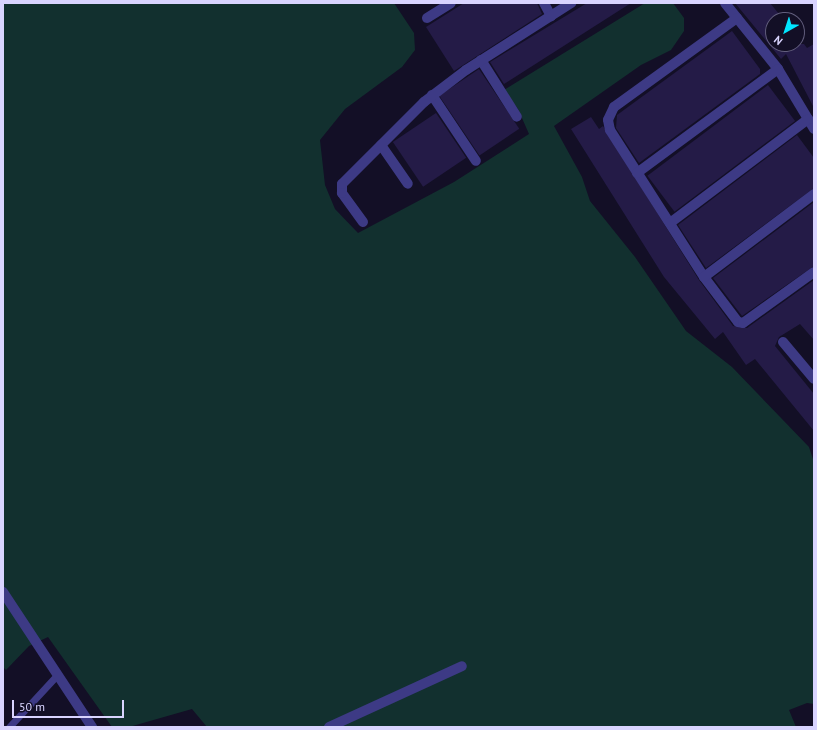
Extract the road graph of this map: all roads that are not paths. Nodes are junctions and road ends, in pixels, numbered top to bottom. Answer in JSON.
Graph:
{"nodes":[{"id":1,"x":451,"y":3,"type":"edge"},
{"id":2,"x":544,"y":3,"type":"edge"},
{"id":3,"x":571,"y":3,"type":"edge"},
{"id":4,"x":725,"y":3,"type":"edge"},
{"id":5,"x":552,"y":16,"type":"junction"},
{"id":6,"x":427,"y":18,"type":"dead end"},
{"id":7,"x":737,"y":18,"type":"junction"},
{"id":8,"x":481,"y":60,"type":"junction"},
{"id":9,"x":778,"y":69,"type":"junction"},
{"id":10,"x":432,"y":96,"type":"junction"},
{"id":11,"x":517,"y":117,"type":"dead end"},
{"id":12,"x":808,"y":119,"type":"junction"},
{"id":13,"x":814,"y":129,"type":"edge"},
{"id":14,"x":381,"y":145,"type":"junction"},
{"id":15,"x":476,"y":161,"type":"dead end"},
{"id":16,"x":637,"y":173,"type":"junction"},
{"id":17,"x":408,"y":184,"type":"dead end"},
{"id":18,"x":814,"y":194,"type":"edge"},
{"id":19,"x":363,"y":222,"type":"dead end"},
{"id":20,"x":670,"y":223,"type":"junction"},
{"id":21,"x":814,"y":272,"type":"edge"},
{"id":22,"x":704,"y":277,"type":"junction"},
{"id":23,"x":783,"y":342,"type":"dead end"},
{"id":24,"x":812,"y":374,"type":"edge"},
{"id":25,"x":3,"y":592,"type":"edge"},
{"id":26,"x":462,"y":666,"type":"dead end"},
{"id":27,"x":56,"y":676,"type":"junction"},
{"id":28,"x":9,"y":727,"type":"edge"},
{"id":29,"x":92,"y":727,"type":"edge"},
{"id":30,"x":329,"y":727,"type":"edge"}],
"edges":[{"from":1,"to":6,"type":"street"},
{"from":2,"to":5,"type":"street"},
{"from":3,"to":5,"type":"street"},
{"from":4,"to":7,"type":"street"},
{"from":5,"to":8,"type":"street"},
{"from":7,"to":9,"type":"street"},
{"from":7,"to":16,"type":"street"},
{"from":8,"to":10,"type":"street"},
{"from":8,"to":11,"type":"street"},
{"from":9,"to":12,"type":"street"},
{"from":9,"to":16,"type":"street"},
{"from":10,"to":14,"type":"street"},
{"from":10,"to":15,"type":"street"},
{"from":12,"to":13,"type":"street"},
{"from":12,"to":20,"type":"street"},
{"from":14,"to":17,"type":"street"},
{"from":14,"to":19,"type":"street"},
{"from":16,"to":20,"type":"street"},
{"from":18,"to":22,"type":"street"},
{"from":20,"to":22,"type":"street"},
{"from":21,"to":22,"type":"street"},
{"from":23,"to":24,"type":"street"},
{"from":25,"to":27,"type":"street"},
{"from":26,"to":30,"type":"street"},
{"from":27,"to":28,"type":"lane"},
{"from":27,"to":29,"type":"street"}]}
